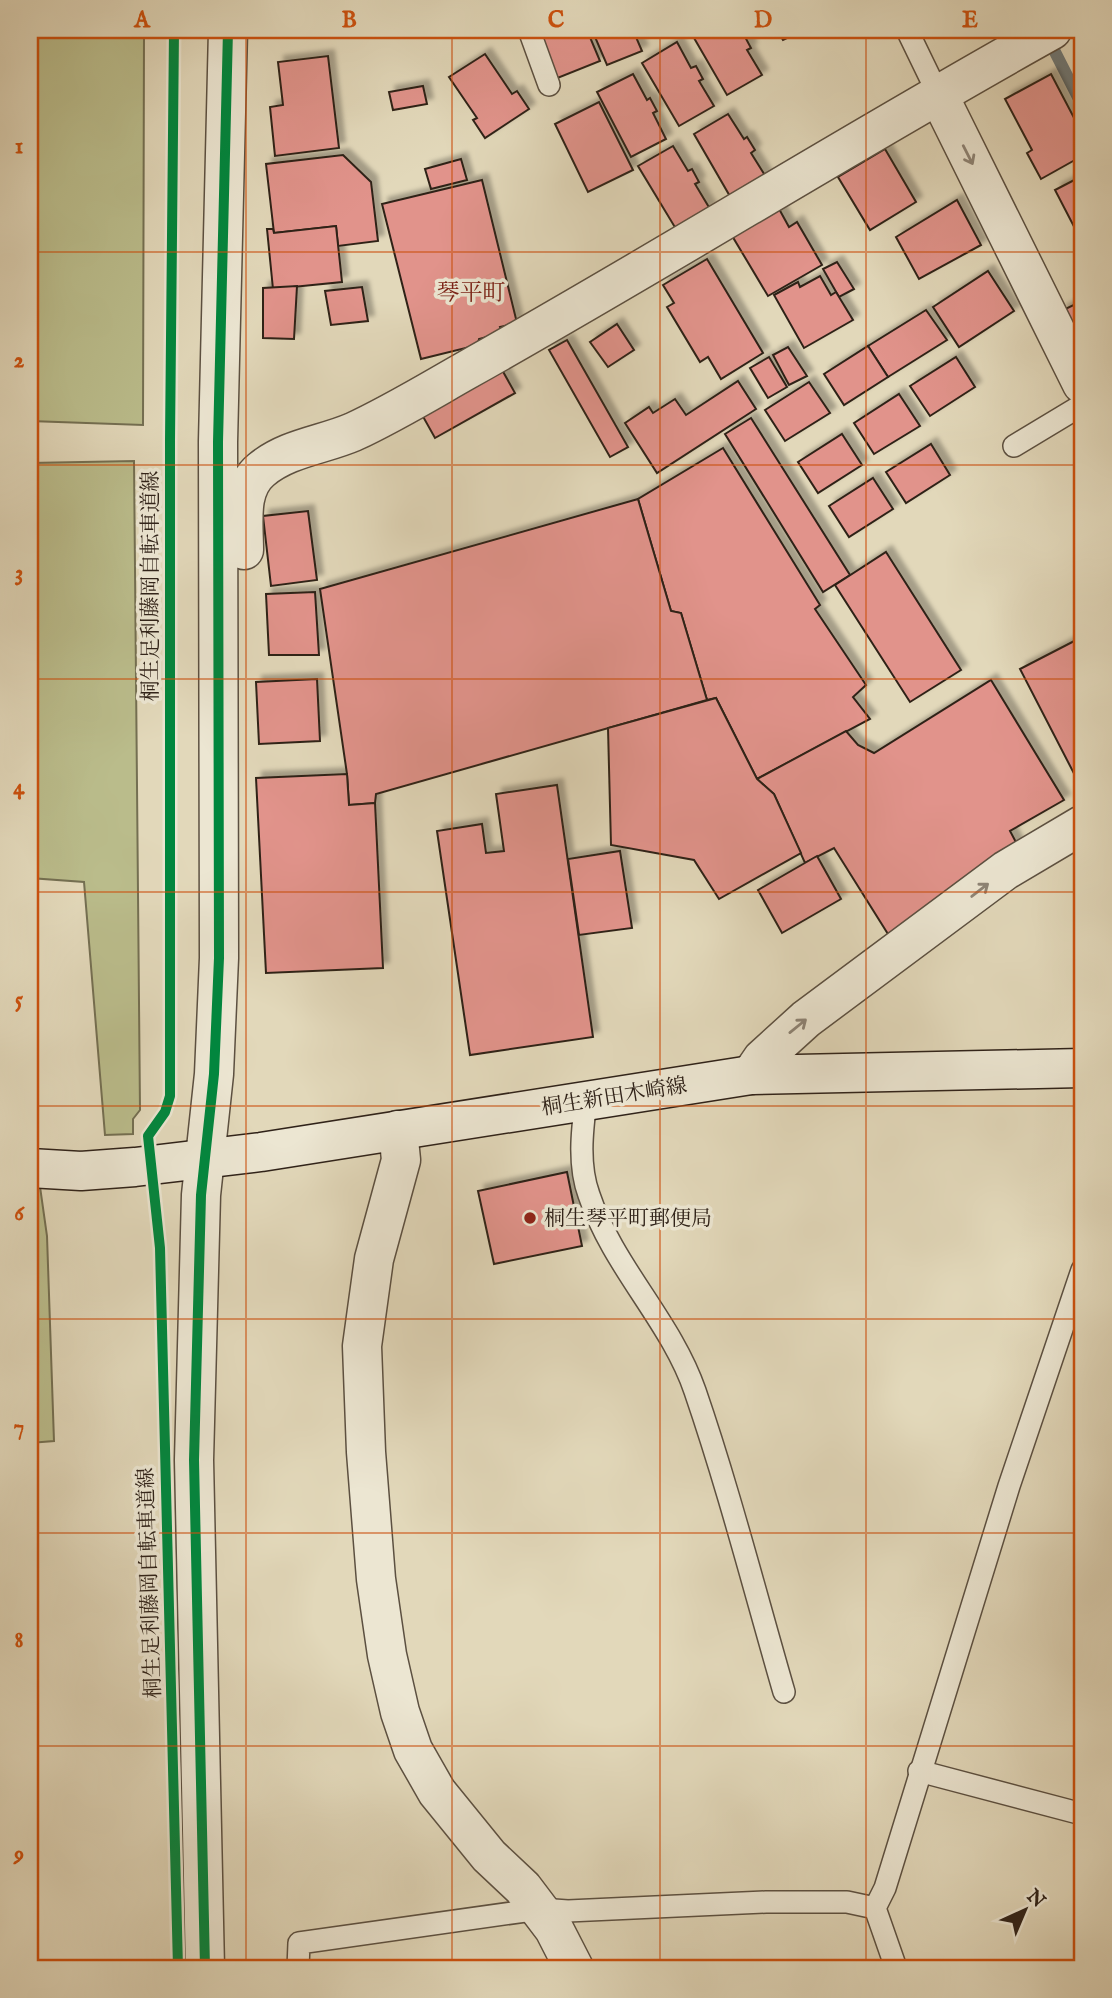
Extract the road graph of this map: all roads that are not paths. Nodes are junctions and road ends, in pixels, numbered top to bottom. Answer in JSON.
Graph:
{"nodes":[{"id":1,"x":228,"y":30,"type":"edge"},
{"id":2,"x":529,"y":30,"type":"edge"},
{"id":3,"x":907,"y":30,"type":"edge"},
{"id":4,"x":1052,"y":30,"type":"edge"},
{"id":5,"x":549,"y":85,"type":"dead end"},
{"id":6,"x":938,"y":94,"type":"junction"},
{"id":7,"x":1082,"y":384,"type":"edge"},
{"id":8,"x":1082,"y":405,"type":"edge"},
{"id":9,"x":1014,"y":446,"type":"dead end"},
{"id":10,"x":217,"y":644,"type":"junction"},
{"id":11,"x":1082,"y":825,"type":"edge"},
{"id":12,"x":1082,"y":1068,"type":"edge"},
{"id":13,"x":751,"y":1075,"type":"junction"},
{"id":14,"x":586,"y":1100,"type":"junction"},
{"id":15,"x":398,"y":1130,"type":"junction"},
{"id":16,"x":204,"y":1157,"type":"junction"},
{"id":17,"x":30,"y":1168,"type":"edge"},
{"id":18,"x":1082,"y":1269,"type":"edge"},
{"id":19,"x":785,"y":1692,"type":"dead end"},
{"id":20,"x":919,"y":1771,"type":"junction"},
{"id":21,"x":1082,"y":1814,"type":"edge"},
{"id":22,"x":875,"y":1908,"type":"junction"},
{"id":23,"x":540,"y":1909,"type":"junction"},
{"id":24,"x":205,"y":1968,"type":"edge"},
{"id":25,"x":298,"y":1968,"type":"edge"},
{"id":26,"x":574,"y":1968,"type":"edge"},
{"id":27,"x":895,"y":1968,"type":"edge"}],
"edges":[{"from":1,"to":10,"type":"street"},
{"from":2,"to":5,"type":"lane"},
{"from":3,"to":6,"type":"lane"},
{"from":4,"to":6,"type":"street"},
{"from":6,"to":7,"type":"street","one_way":true},
{"from":6,"to":10,"type":"street"},
{"from":8,"to":9,"type":"lane"},
{"from":10,"to":16,"type":"street"},
{"from":13,"to":11,"type":"street","one_way":true},
{"from":12,"to":13,"type":"street","name":"桐生新田木崎線"},
{"from":13,"to":14,"type":"street","name":"桐生新田木崎線"},
{"from":14,"to":15,"type":"street","name":"桐生新田木崎線"},
{"from":14,"to":19,"type":"lane"},
{"from":15,"to":16,"type":"street","name":"桐生新田木崎線"},
{"from":15,"to":23,"type":"street"},
{"from":16,"to":17,"type":"street","name":"桐生新田木崎線"},
{"from":16,"to":24,"type":"street"},
{"from":18,"to":20,"type":"lane"},
{"from":20,"to":21,"type":"lane"},
{"from":20,"to":22,"type":"lane"},
{"from":22,"to":23,"type":"lane"},
{"from":22,"to":27,"type":"lane"},
{"from":23,"to":25,"type":"lane"},
{"from":23,"to":26,"type":"street"}]}
